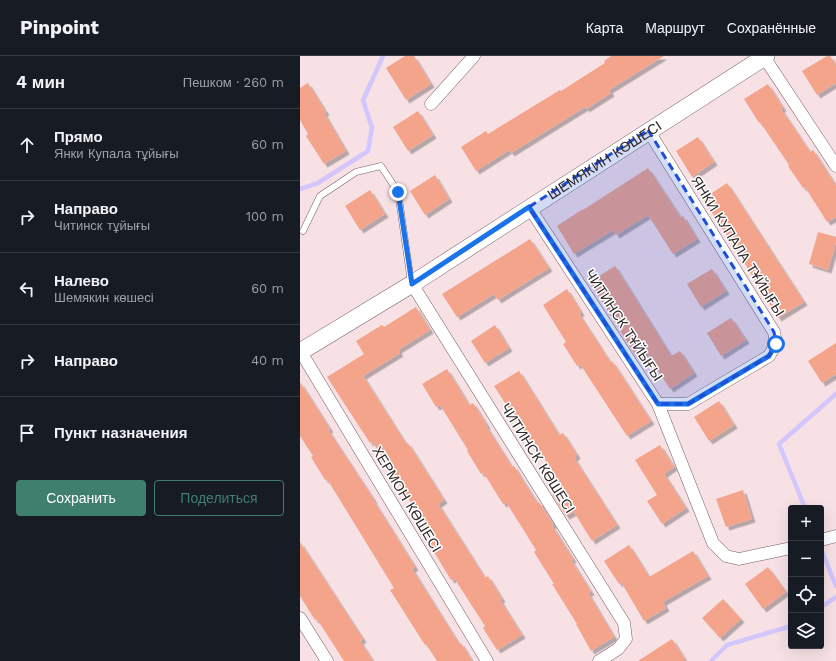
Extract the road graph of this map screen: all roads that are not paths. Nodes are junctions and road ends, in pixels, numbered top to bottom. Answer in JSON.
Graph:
{"nodes":[{"id":1,"x":474,"y":56,"type":"edge"},
{"id":2,"x":765,"y":56,"type":"edge"},
{"id":3,"x":431,"y":104,"type":"dead end"},
{"id":4,"x":648,"y":130,"type":"junction"},
{"id":5,"x":836,"y":166,"type":"edge"},
{"id":6,"x":529,"y":207,"type":"junction"},
{"id":7,"x":303,"y":231,"type":"dead end"},
{"id":8,"x":412,"y":284,"type":"junction"},
{"id":9,"x":300,"y":352,"type":"edge"},
{"id":10,"x":658,"y":404,"type":"junction"},
{"id":11,"x":836,"y":536,"type":"edge"},
{"id":12,"x":824,"y":539,"type":"edge"},
{"id":13,"x":788,"y":549,"type":"edge"},
{"id":14,"x":300,"y":618,"type":"edge"},
{"id":15,"x":327,"y":661,"type":"edge"},
{"id":16,"x":487,"y":661,"type":"edge"},
{"id":17,"x":599,"y":661,"type":"edge"}],
"edges":[{"from":1,"to":3,"type":"street"},
{"from":2,"to":4,"type":"main road","name":"ШЕМЯКИН КӨШЕСІ"},
{"from":2,"to":5,"type":"street"},
{"from":4,"to":6,"type":"main road","name":"ШЕМЯКИН КӨШЕСІ"},
{"from":4,"to":10,"type":"street","name":"ЯНКИ КУПАЛА ТҰЙЫҒЫ"},
{"from":6,"to":8,"type":"main road","name":"ШЕМЯКИН КӨШЕСІ"},
{"from":6,"to":10,"type":"street","name":"ЧИТИНСК ТҰЙЫҒЫ"},
{"from":7,"to":8,"type":"lane"},
{"from":8,"to":9,"type":"main road","name":"ШЕМЯКИН КӨШЕСІ"},
{"from":8,"to":17,"type":"street","name":"ЧИТИНСК КӨШЕСІ"},
{"from":9,"to":16,"type":"street","name":"ХЕРМОН КӨШЕСІ"},
{"from":10,"to":13,"type":"street","name":"ЧИТИНСК ТҰЙЫҒЫ"},
{"from":11,"to":12,"type":"street"},
{"from":14,"to":15,"type":"street"}]}
